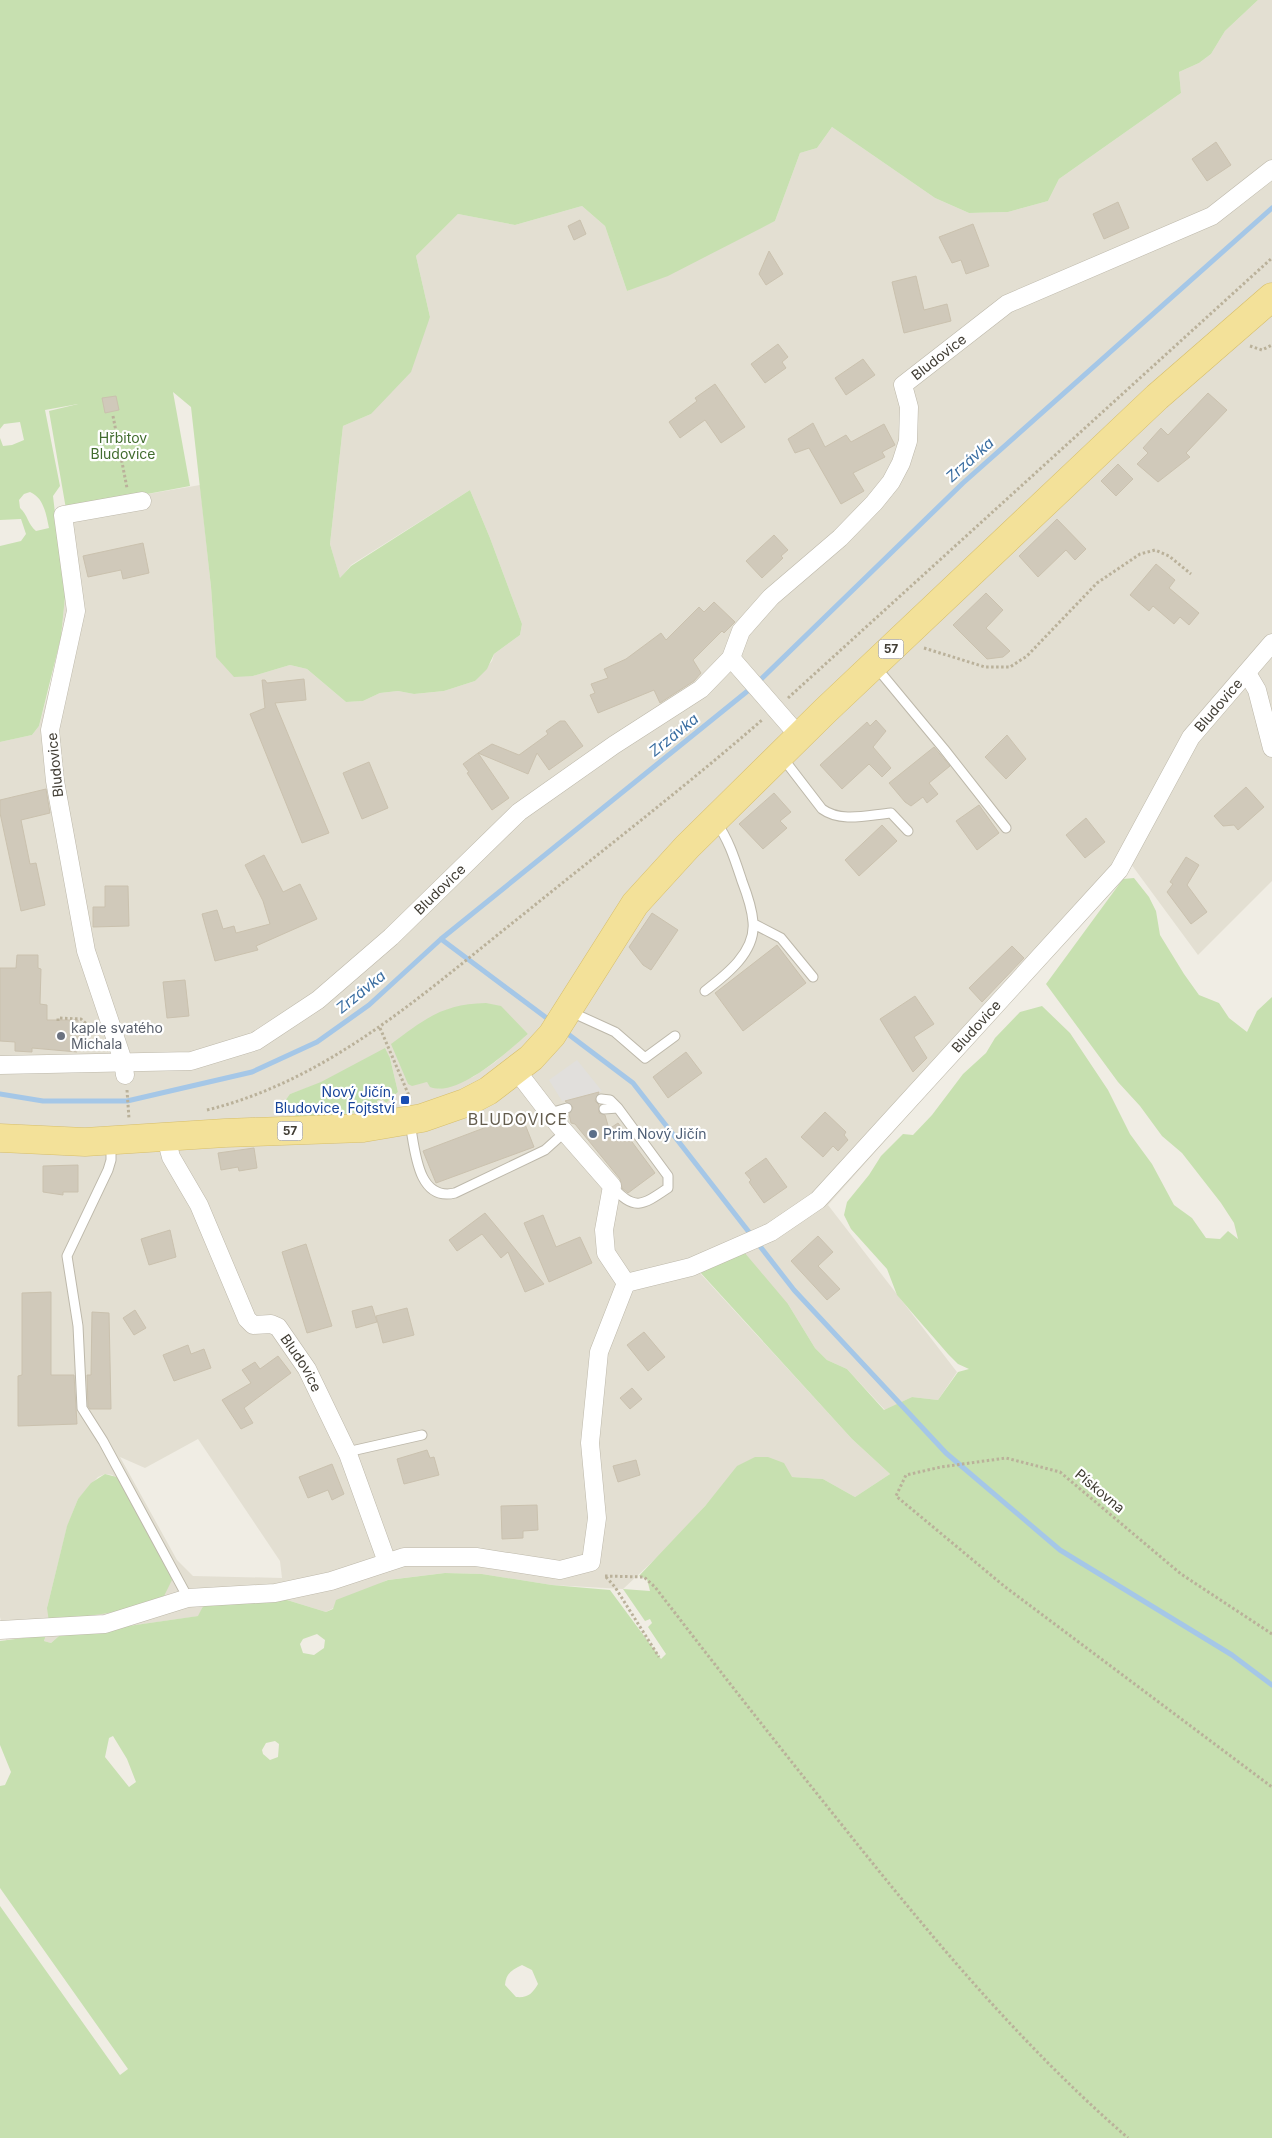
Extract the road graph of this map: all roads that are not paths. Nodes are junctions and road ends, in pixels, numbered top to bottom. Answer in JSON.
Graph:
{"nodes":[{"id":1,"x":1272,"y":169,"type":"edge"},
{"id":2,"x":1272,"y":297,"type":"edge"},
{"id":3,"x":136,"y":502,"type":"road end"},
{"id":4,"x":1272,"y":643,"type":"edge"},
{"id":5,"x":735,"y":663,"type":"junction"},
{"id":6,"x":874,"y":665,"type":"junction"},
{"id":7,"x":1246,"y":673,"type":"junction"},
{"id":8,"x":799,"y":736,"type":"junction"},
{"id":9,"x":1272,"y":748,"type":"edge"},
{"id":10,"x":780,"y":755,"type":"junction"},
{"id":11,"x":714,"y":820,"type":"junction"},
{"id":12,"x":1006,"y":828,"type":"dead end"},
{"id":13,"x":908,"y":831,"type":"dead end"},
{"id":14,"x":754,"y":924,"type":"junction"},
{"id":15,"x":813,"y":977,"type":"dead end"},
{"id":16,"x":705,"y":991,"type":"dead end"},
{"id":17,"x":562,"y":1020,"type":"junction"},
{"id":18,"x":675,"y":1036,"type":"dead end"},
{"id":19,"x":0,"y":1065,"type":"edge"},
{"id":20,"x":124,"y":1068,"type":"junction"},
{"id":21,"x":516,"y":1070,"type":"junction"},
{"id":22,"x":601,"y":1100,"type":"dead end"},
{"id":23,"x":618,"y":1108,"type":"junction"},
{"id":24,"x":604,"y":1109,"type":"dead end"},
{"id":25,"x":561,"y":1119,"type":"junction"},
{"id":26,"x":410,"y":1121,"type":"junction"},
{"id":27,"x":0,"y":1138,"type":"edge"},
{"id":28,"x":166,"y":1138,"type":"junction"},
{"id":29,"x":111,"y":1142,"type":"junction"},
{"id":30,"x":612,"y":1186,"type":"junction"},
{"id":31,"x":626,"y":1283,"type":"junction"},
{"id":32,"x":422,"y":1435,"type":"dead end"},
{"id":33,"x":347,"y":1452,"type":"junction"},
{"id":34,"x":387,"y":1562,"type":"junction"},
{"id":35,"x":188,"y":1598,"type":"junction"},
{"id":36,"x":0,"y":1630,"type":"edge"}],
"edges":[{"from":1,"to":5,"type":"street","name":"Bludovice"},
{"from":2,"to":6,"type":"main road","number":"57"},
{"from":3,"to":20,"type":"street","name":"Bludovice"},
{"from":4,"to":7,"type":"street","name":"Bludovice"},
{"from":5,"to":8,"type":"street"},
{"from":5,"to":20,"type":"street","name":"Bludovice"},
{"from":6,"to":8,"type":"main road","number":"57"},
{"from":6,"to":12,"type":"lane"},
{"from":7,"to":9,"type":"street","name":"Bludovice"},
{"from":7,"to":31,"type":"street","name":"Bludovice"},
{"from":8,"to":10,"type":"main road","number":"57"},
{"from":10,"to":11,"type":"main road","number":"57"},
{"from":10,"to":13,"type":"lane"},
{"from":11,"to":14,"type":"lane"},
{"from":11,"to":17,"type":"main road","number":"57"},
{"from":14,"to":15,"type":"lane"},
{"from":14,"to":16,"type":"lane"},
{"from":17,"to":18,"type":"lane"},
{"from":17,"to":21,"type":"main road","number":"57"},
{"from":19,"to":20,"type":"street","name":"Bludovice"},
{"from":21,"to":25,"type":"street"},
{"from":21,"to":26,"type":"main road","number":"57"},
{"from":22,"to":23,"type":"lane"},
{"from":23,"to":24,"type":"lane"},
{"from":23,"to":30,"type":"lane"},
{"from":25,"to":26,"type":"lane"},
{"from":25,"to":30,"type":"street"},
{"from":26,"to":28,"type":"main road","number":"57"},
{"from":27,"to":29,"type":"main road","number":"57"},
{"from":28,"to":29,"type":"main road","number":"57"},
{"from":28,"to":33,"type":"street","name":"Bludovice"},
{"from":29,"to":35,"type":"lane"},
{"from":30,"to":31,"type":"street"},
{"from":31,"to":34,"type":"street"},
{"from":32,"to":33,"type":"lane"},
{"from":33,"to":34,"type":"street","name":"Bludovice"},
{"from":34,"to":35,"type":"street"},
{"from":35,"to":36,"type":"street"}]}
